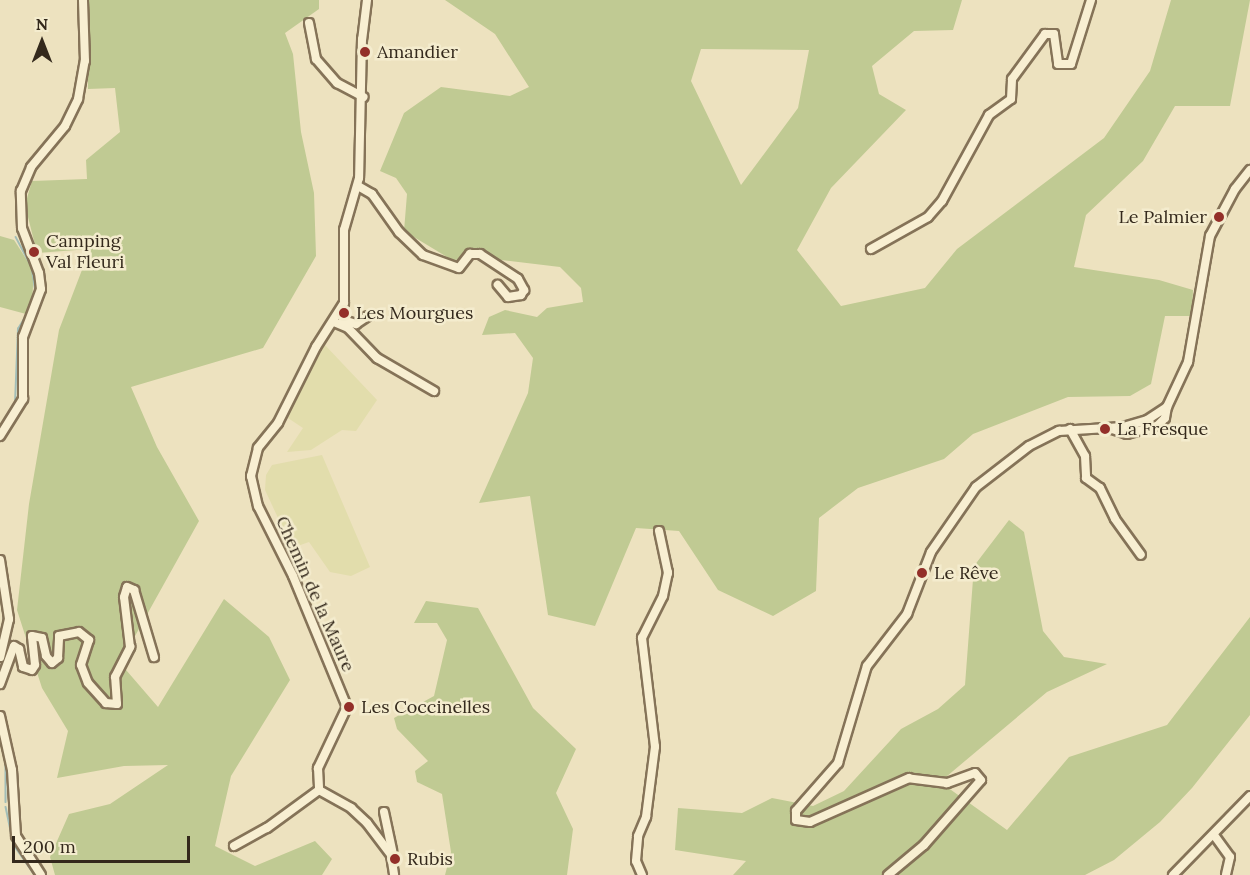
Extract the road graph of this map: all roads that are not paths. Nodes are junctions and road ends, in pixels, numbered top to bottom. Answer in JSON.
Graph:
{"nodes":[{"id":1,"x":83,"y":0,"type":"edge"},
{"id":2,"x":367,"y":0,"type":"edge"},
{"id":3,"x":1090,"y":0,"type":"edge"},
{"id":4,"x":309,"y":23,"type":"dead end"},
{"id":5,"x":363,"y":97,"type":"junction"},
{"id":6,"x":1250,"y":170,"type":"edge"},
{"id":7,"x":358,"y":186,"type":"junction"},
{"id":8,"x":871,"y":249,"type":"dead end"},
{"id":9,"x":498,"y":285,"type":"dead end"},
{"id":10,"x":368,"y":316,"type":"dead end"},
{"id":11,"x":336,"y":319,"type":"junction"},
{"id":12,"x":434,"y":392,"type":"dead end"},
{"id":13,"x":1070,"y":429,"type":"junction"},
{"id":14,"x":0,"y":436,"type":"edge"},
{"id":15,"x":659,"y":531,"type":"dead end"},
{"id":16,"x":1141,"y":555,"type":"dead end"},
{"id":17,"x":0,"y":560,"type":"edge"},
{"id":18,"x":0,"y":657,"type":"edge"},
{"id":19,"x":154,"y":657,"type":"dead end"},
{"id":20,"x":0,"y":684,"type":"edge"},
{"id":21,"x":0,"y":716,"type":"edge"},
{"id":22,"x":319,"y":790,"type":"junction"},
{"id":23,"x":1250,"y":796,"type":"edge"},
{"id":24,"x":384,"y":812,"type":"dead end"},
{"id":25,"x":1214,"y":834,"type":"junction"},
{"id":26,"x":234,"y":846,"type":"dead end"},
{"id":27,"x":391,"y":855,"type":"junction"},
{"id":28,"x":41,"y":875,"type":"edge"},
{"id":29,"x":394,"y":875,"type":"edge"},
{"id":30,"x":642,"y":875,"type":"edge"},
{"id":31,"x":888,"y":875,"type":"edge"},
{"id":32,"x":1173,"y":875,"type":"edge"},
{"id":33,"x":1226,"y":875,"type":"edge"}],
"edges":[{"from":1,"to":14,"type":"street"},
{"from":2,"to":5,"type":"street","name":"Chemin de la Maure"},
{"from":3,"to":8,"type":"street"},
{"from":4,"to":5,"type":"street"},
{"from":5,"to":7,"type":"street","name":"Chemin de la Maure"},
{"from":6,"to":13,"type":"street"},
{"from":7,"to":9,"type":"street"},
{"from":7,"to":11,"type":"street","name":"Chemin de la Maure"},
{"from":10,"to":11,"type":"street"},
{"from":11,"to":12,"type":"street"},
{"from":11,"to":22,"type":"street","name":"Chemin de la Maure"},
{"from":13,"to":16,"type":"street"},
{"from":13,"to":31,"type":"street"},
{"from":15,"to":30,"type":"street"},
{"from":17,"to":18,"type":"street"},
{"from":19,"to":20,"type":"street"},
{"from":21,"to":28,"type":"street"},
{"from":22,"to":26,"type":"street"},
{"from":22,"to":27,"type":"street"},
{"from":23,"to":25,"type":"street"},
{"from":24,"to":27,"type":"street"},
{"from":25,"to":32,"type":"street"},
{"from":25,"to":33,"type":"street"},
{"from":27,"to":29,"type":"street"}]}
